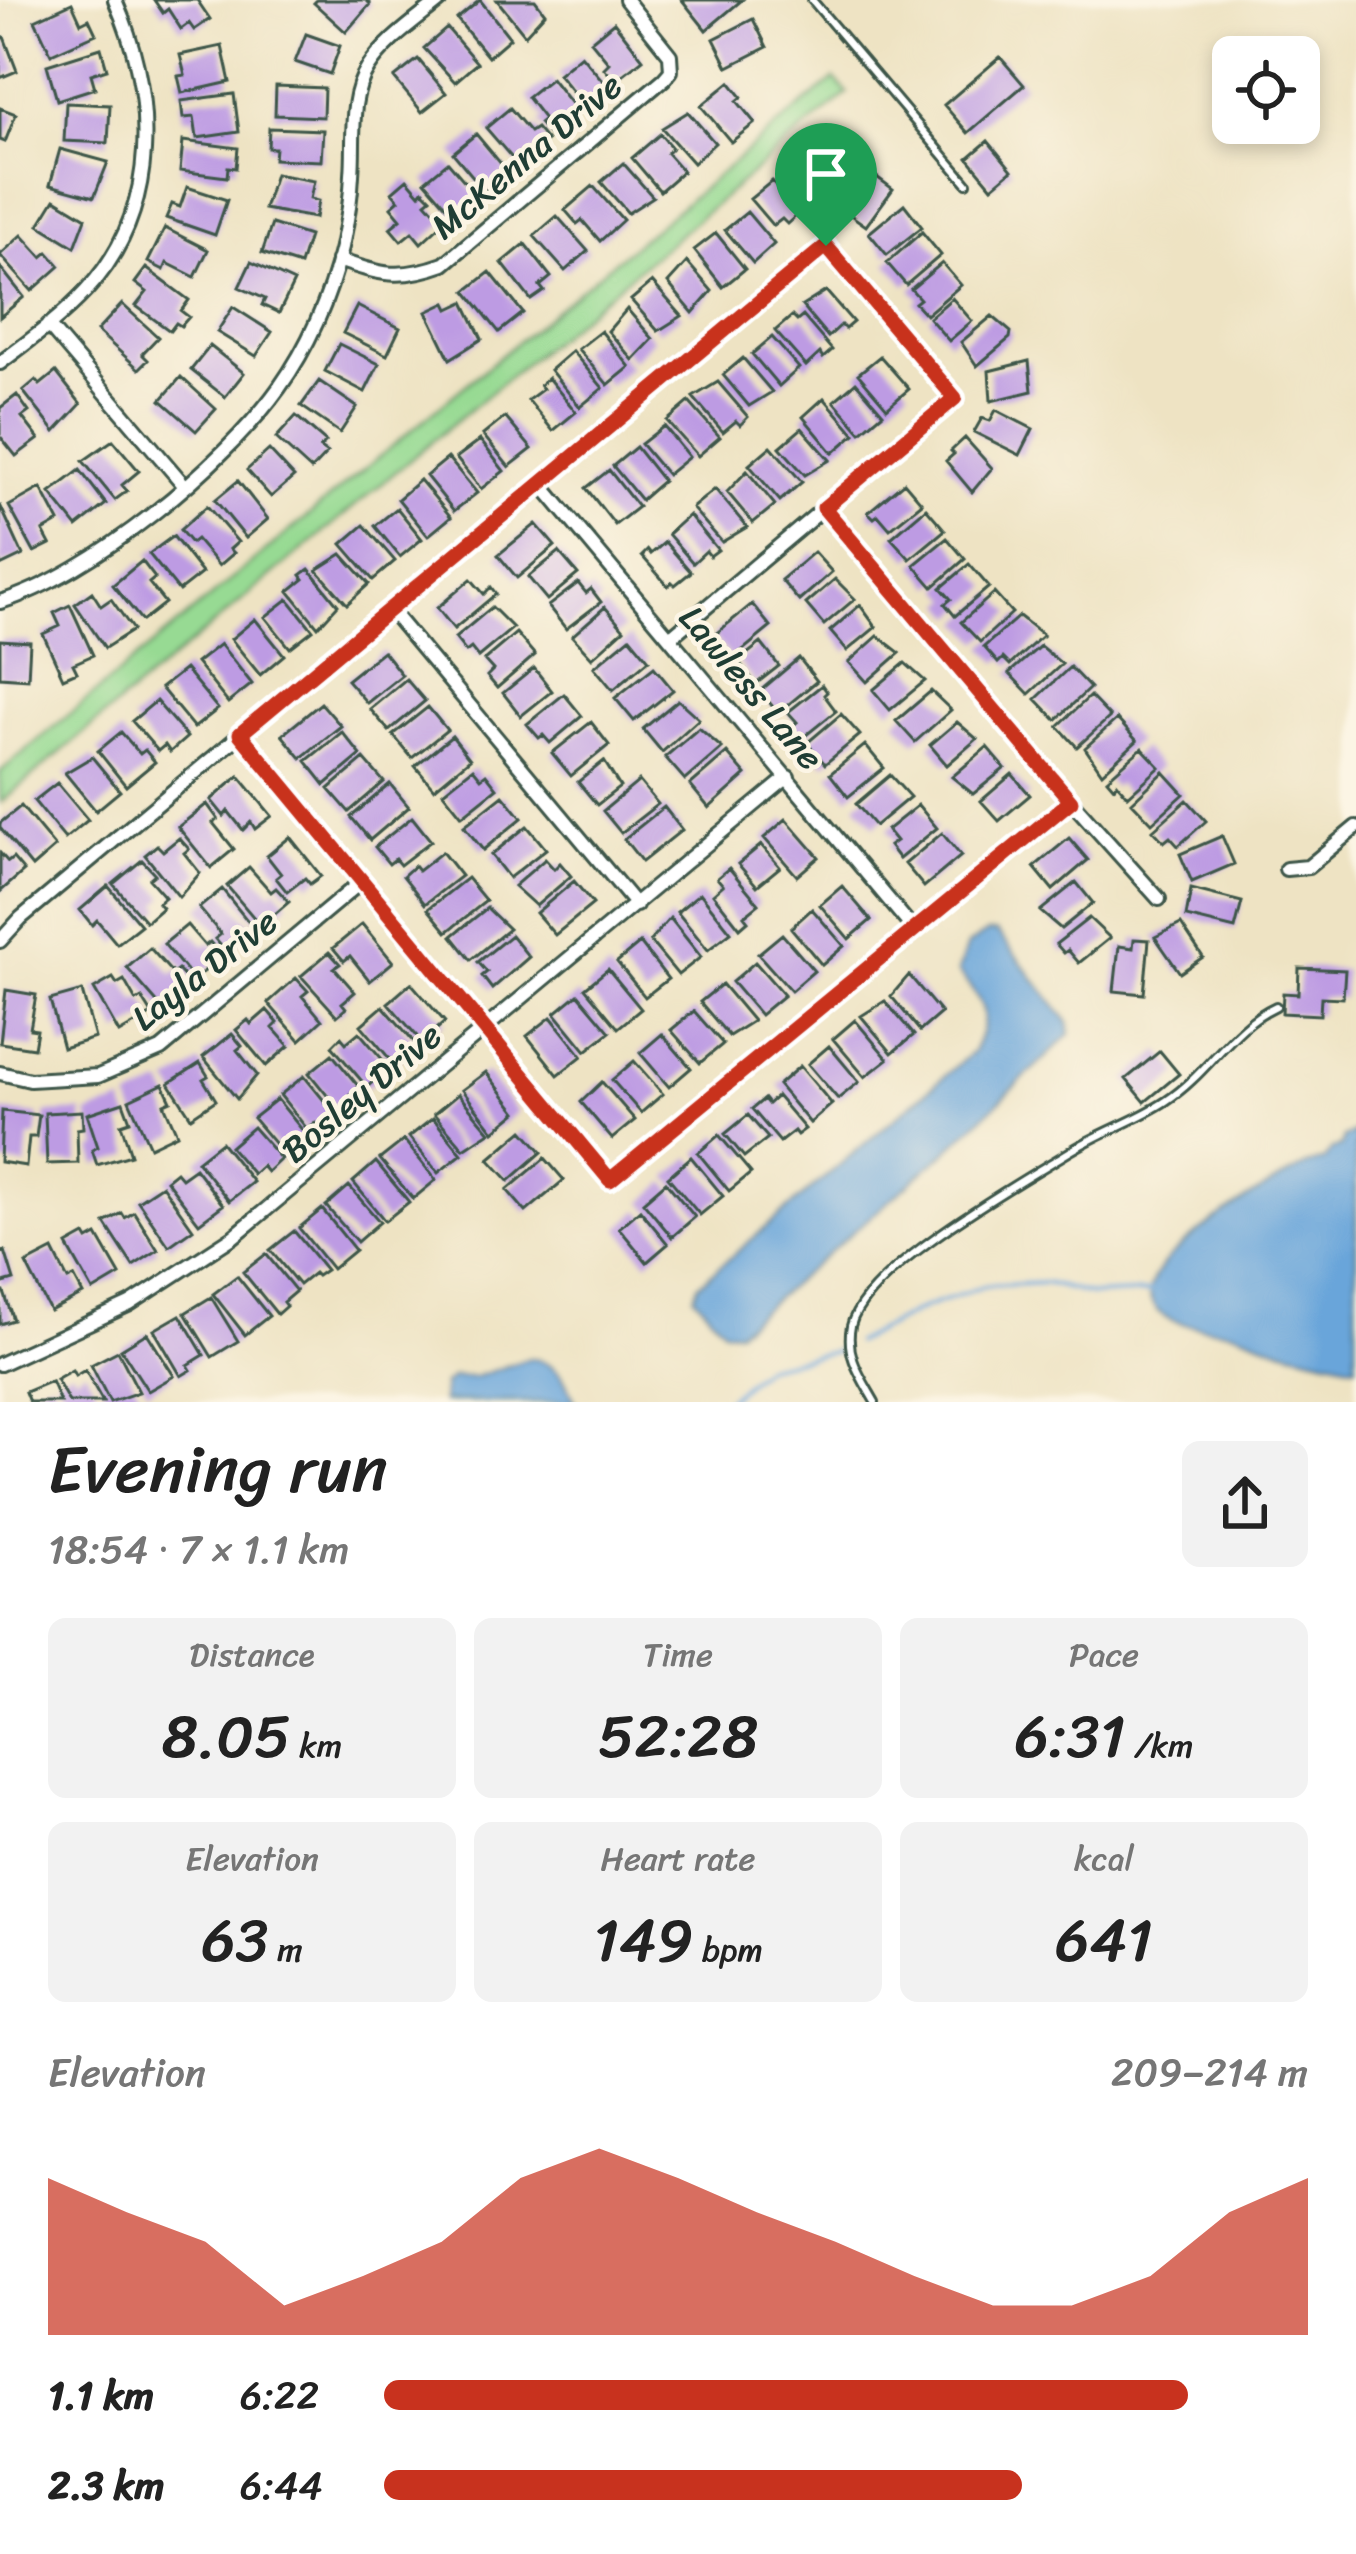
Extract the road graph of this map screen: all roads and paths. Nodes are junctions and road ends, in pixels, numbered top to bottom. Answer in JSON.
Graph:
{"nodes":[{"id":1,"x":115,"y":0,"type":"edge"},
{"id":2,"x":441,"y":0,"type":"edge"},
{"id":3,"x":626,"y":0,"type":"edge"},
{"id":4,"x":812,"y":0,"type":"edge"},
{"id":5,"x":967,"y":183,"type":"dead end"},
{"id":6,"x":338,"y":260,"type":"junction"},
{"id":7,"x":48,"y":325,"type":"junction"},
{"id":8,"x":0,"y":363,"type":"edge"},
{"id":9,"x":541,"y":484,"type":"junction"},
{"id":10,"x":184,"y":485,"type":"junction"},
{"id":11,"x":824,"y":508,"type":"junction"},
{"id":12,"x":0,"y":602,"type":"edge"},
{"id":13,"x":390,"y":610,"type":"junction"},
{"id":14,"x":672,"y":636,"type":"junction"},
{"id":15,"x":240,"y":734,"type":"junction"},
{"id":16,"x":788,"y":777,"type":"junction"},
{"id":17,"x":1071,"y":801,"type":"junction"},
{"id":18,"x":1356,"y":827,"type":"edge"},
{"id":19,"x":1286,"y":869,"type":"dead end"},
{"id":20,"x":362,"y":881,"type":"junction"},
{"id":21,"x":1160,"y":899,"type":"dead end"},
{"id":22,"x":636,"y":905,"type":"junction"},
{"id":23,"x":914,"y":930,"type":"junction"},
{"id":24,"x":0,"y":941,"type":"edge"},
{"id":25,"x":1276,"y":1006,"type":"dead end"},
{"id":26,"x":485,"y":1029,"type":"junction"},
{"id":27,"x":0,"y":1073,"type":"edge"},
{"id":28,"x":0,"y":1364,"type":"edge"},
{"id":29,"x":874,"y":1402,"type":"edge"}],
"edges":[{"from":1,"to":7,"type":"street"},
{"from":2,"to":6,"type":"street"},
{"from":3,"to":6,"type":"street","name":"McKenna Drive"},
{"from":4,"to":5,"type":"lane"},
{"from":6,"to":10,"type":"street"},
{"from":7,"to":8,"type":"street"},
{"from":7,"to":10,"type":"street"},
{"from":9,"to":11,"type":"street"},
{"from":9,"to":13,"type":"street"},
{"from":9,"to":14,"type":"street","name":"Lawless Lane"},
{"from":10,"to":12,"type":"street"},
{"from":11,"to":14,"type":"street"},
{"from":11,"to":17,"type":"street"},
{"from":13,"to":15,"type":"street"},
{"from":13,"to":22,"type":"street"},
{"from":14,"to":16,"type":"street","name":"Lawless Lane"},
{"from":15,"to":20,"type":"street"},
{"from":15,"to":24,"type":"street"},
{"from":16,"to":22,"type":"street","name":"Bosley Drive"},
{"from":16,"to":23,"type":"street","name":"Lawless Lane"},
{"from":17,"to":21,"type":"street"},
{"from":17,"to":23,"type":"street"},
{"from":18,"to":19,"type":"street"},
{"from":20,"to":26,"type":"street"},
{"from":20,"to":27,"type":"street","name":"Layla Drive"},
{"from":22,"to":26,"type":"street","name":"Bosley Drive"},
{"from":23,"to":26,"type":"street"},
{"from":25,"to":29,"type":"lane"},
{"from":26,"to":28,"type":"street","name":"Bosley Drive"}]}
